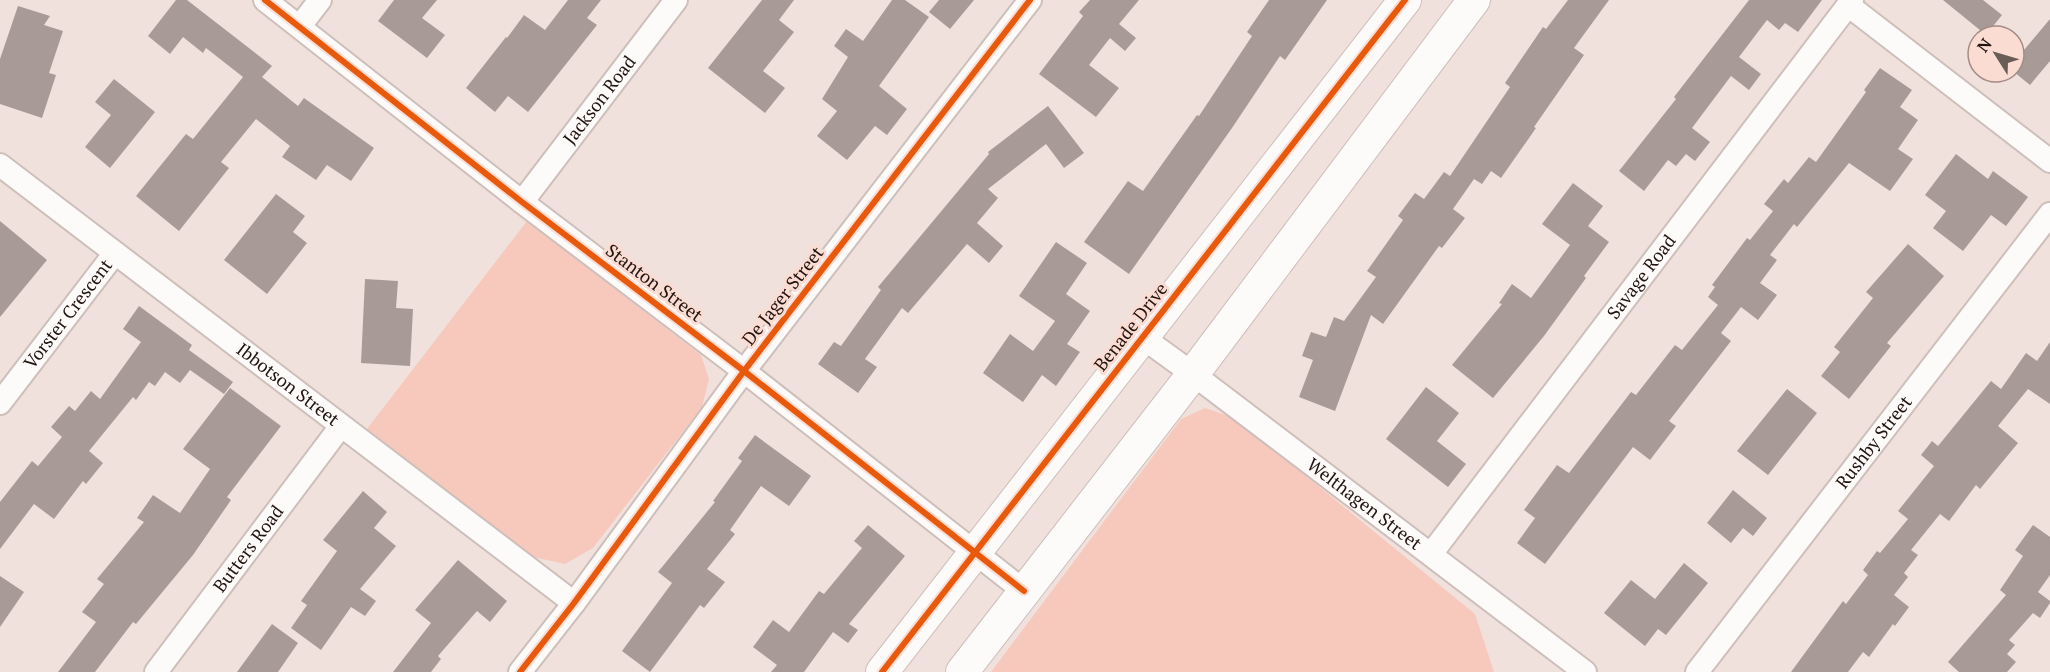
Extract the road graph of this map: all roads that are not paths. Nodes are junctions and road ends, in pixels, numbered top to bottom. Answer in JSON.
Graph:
{"nodes":[{"id":1,"x":265,"y":0,"type":"edge"},
{"id":2,"x":320,"y":0,"type":"edge"},
{"id":3,"x":676,"y":0,"type":"edge"},
{"id":4,"x":1030,"y":0,"type":"edge"},
{"id":5,"x":1405,"y":0,"type":"edge"},
{"id":6,"x":1474,"y":0,"type":"edge"},
{"id":7,"x":1850,"y":3,"type":"edge"},
{"id":8,"x":300,"y":26,"type":"junction"},
{"id":9,"x":2050,"y":161,"type":"edge"},
{"id":10,"x":0,"y":165,"type":"edge"},
{"id":11,"x":522,"y":202,"type":"junction"},
{"id":12,"x":2050,"y":214,"type":"edge"},
{"id":13,"x":115,"y":253,"type":"junction"},
{"id":14,"x":1142,"y":337,"type":"junction"},
{"id":15,"x":744,"y":370,"type":"junction"},
{"id":16,"x":1193,"y":374,"type":"junction"},
{"id":17,"x":0,"y":403,"type":"edge"},
{"id":18,"x":341,"y":426,"type":"junction"},
{"id":19,"x":975,"y":552,"type":"junction"},
{"id":20,"x":1431,"y":554,"type":"junction"},
{"id":21,"x":1024,"y":591,"type":"junction"},
{"id":22,"x":574,"y":603,"type":"junction"},
{"id":23,"x":156,"y":672,"type":"edge"},
{"id":24,"x":520,"y":672,"type":"edge"},
{"id":25,"x":882,"y":672,"type":"edge"},
{"id":26,"x":962,"y":672,"type":"edge"},
{"id":27,"x":1585,"y":672,"type":"edge"},
{"id":28,"x":1697,"y":672,"type":"edge"}],
"edges":[{"from":1,"to":8,"type":"street","name":"Stanton Street"},
{"from":2,"to":8,"type":"street"},
{"from":3,"to":11,"type":"street","name":"Jackson Road"},
{"from":4,"to":15,"type":"street","name":"De Jager Street"},
{"from":5,"to":14,"type":"street","name":"Benade Drive"},
{"from":6,"to":16,"type":"street"},
{"from":7,"to":9,"type":"street"},
{"from":7,"to":20,"type":"street","name":"Savage Road"},
{"from":8,"to":11,"type":"street","name":"Stanton Street"},
{"from":10,"to":13,"type":"street","name":"Ibbotson Street"},
{"from":11,"to":15,"type":"street","name":"Stanton Street"},
{"from":12,"to":28,"type":"street","name":"Rushby Street"},
{"from":13,"to":17,"type":"street","name":"Vorster Crescent"},
{"from":13,"to":18,"type":"street","name":"Ibbotson Street"},
{"from":14,"to":16,"type":"street","name":"Welthagen Street"},
{"from":14,"to":19,"type":"street","name":"Benade Drive"},
{"from":15,"to":19,"type":"street","name":"Stanton Street"},
{"from":15,"to":22,"type":"street","name":"De Jager Street"},
{"from":16,"to":20,"type":"street","name":"Welthagen Street"},
{"from":16,"to":21,"type":"street"},
{"from":18,"to":22,"type":"street","name":"Ibbotson Street"},
{"from":18,"to":23,"type":"street","name":"Butters Road"},
{"from":19,"to":21,"type":"street","name":"Stanton Street"},
{"from":19,"to":25,"type":"street","name":"Benade Drive"},
{"from":20,"to":27,"type":"street","name":"Welthagen Street"},
{"from":21,"to":26,"type":"street"},
{"from":22,"to":24,"type":"street","name":"De Jager Street"}]}
